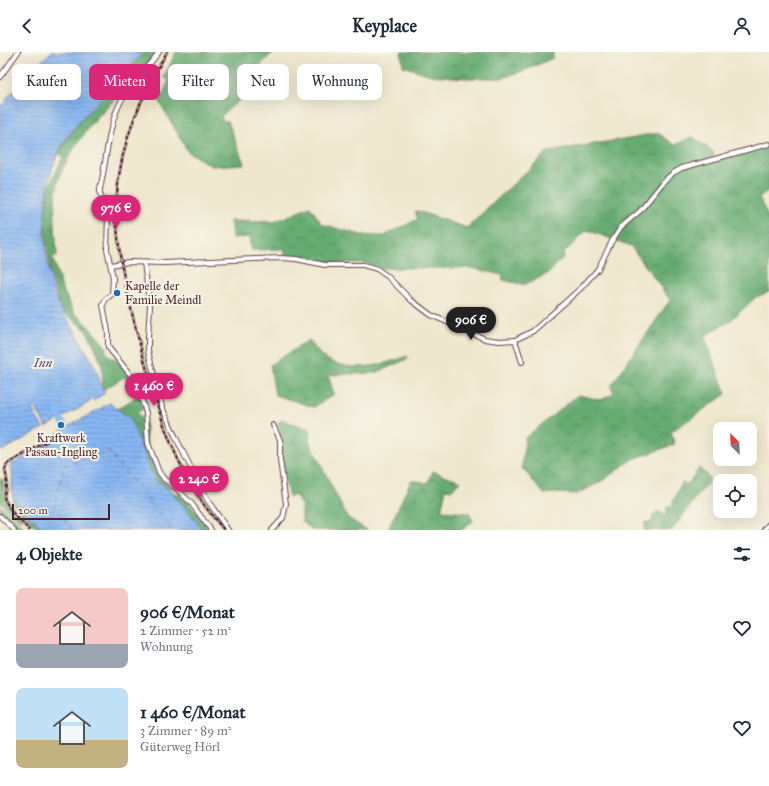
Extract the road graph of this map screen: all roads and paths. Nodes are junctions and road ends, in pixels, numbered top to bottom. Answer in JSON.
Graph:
{"nodes":[{"id":1,"x":18,"y":52,"type":"edge"},
{"id":2,"x":159,"y":52,"type":"edge"},
{"id":3,"x":0,"y":77,"type":"edge"},
{"id":4,"x":769,"y":144,"type":"edge"},
{"id":5,"x":144,"y":263,"type":"junction"},
{"id":6,"x":111,"y":265,"type":"junction"},
{"id":7,"x":515,"y":340,"type":"junction"},
{"id":8,"x":522,"y":362,"type":"dead end"},
{"id":9,"x":273,"y":425,"type":"dead end"},
{"id":10,"x":0,"y":516,"type":"edge"},
{"id":11,"x":769,"y":524,"type":"edge"},
{"id":12,"x":14,"y":530,"type":"edge"},
{"id":13,"x":211,"y":530,"type":"edge"},
{"id":14,"x":228,"y":530,"type":"edge"},
{"id":15,"x":272,"y":530,"type":"edge"},
{"id":16,"x":764,"y":530,"type":"edge"}],
"edges":[{"from":1,"to":3,"type":"street"},
{"from":2,"to":6,"type":"street"},
{"from":4,"to":7,"type":"street"},
{"from":5,"to":6,"type":"street"},
{"from":5,"to":7,"type":"street"},
{"from":5,"to":14,"type":"street"},
{"from":6,"to":13,"type":"street"},
{"from":7,"to":8,"type":"street"},
{"from":9,"to":15,"type":"street"},
{"from":10,"to":12,"type":"street"},
{"from":11,"to":16,"type":"street"}]}
